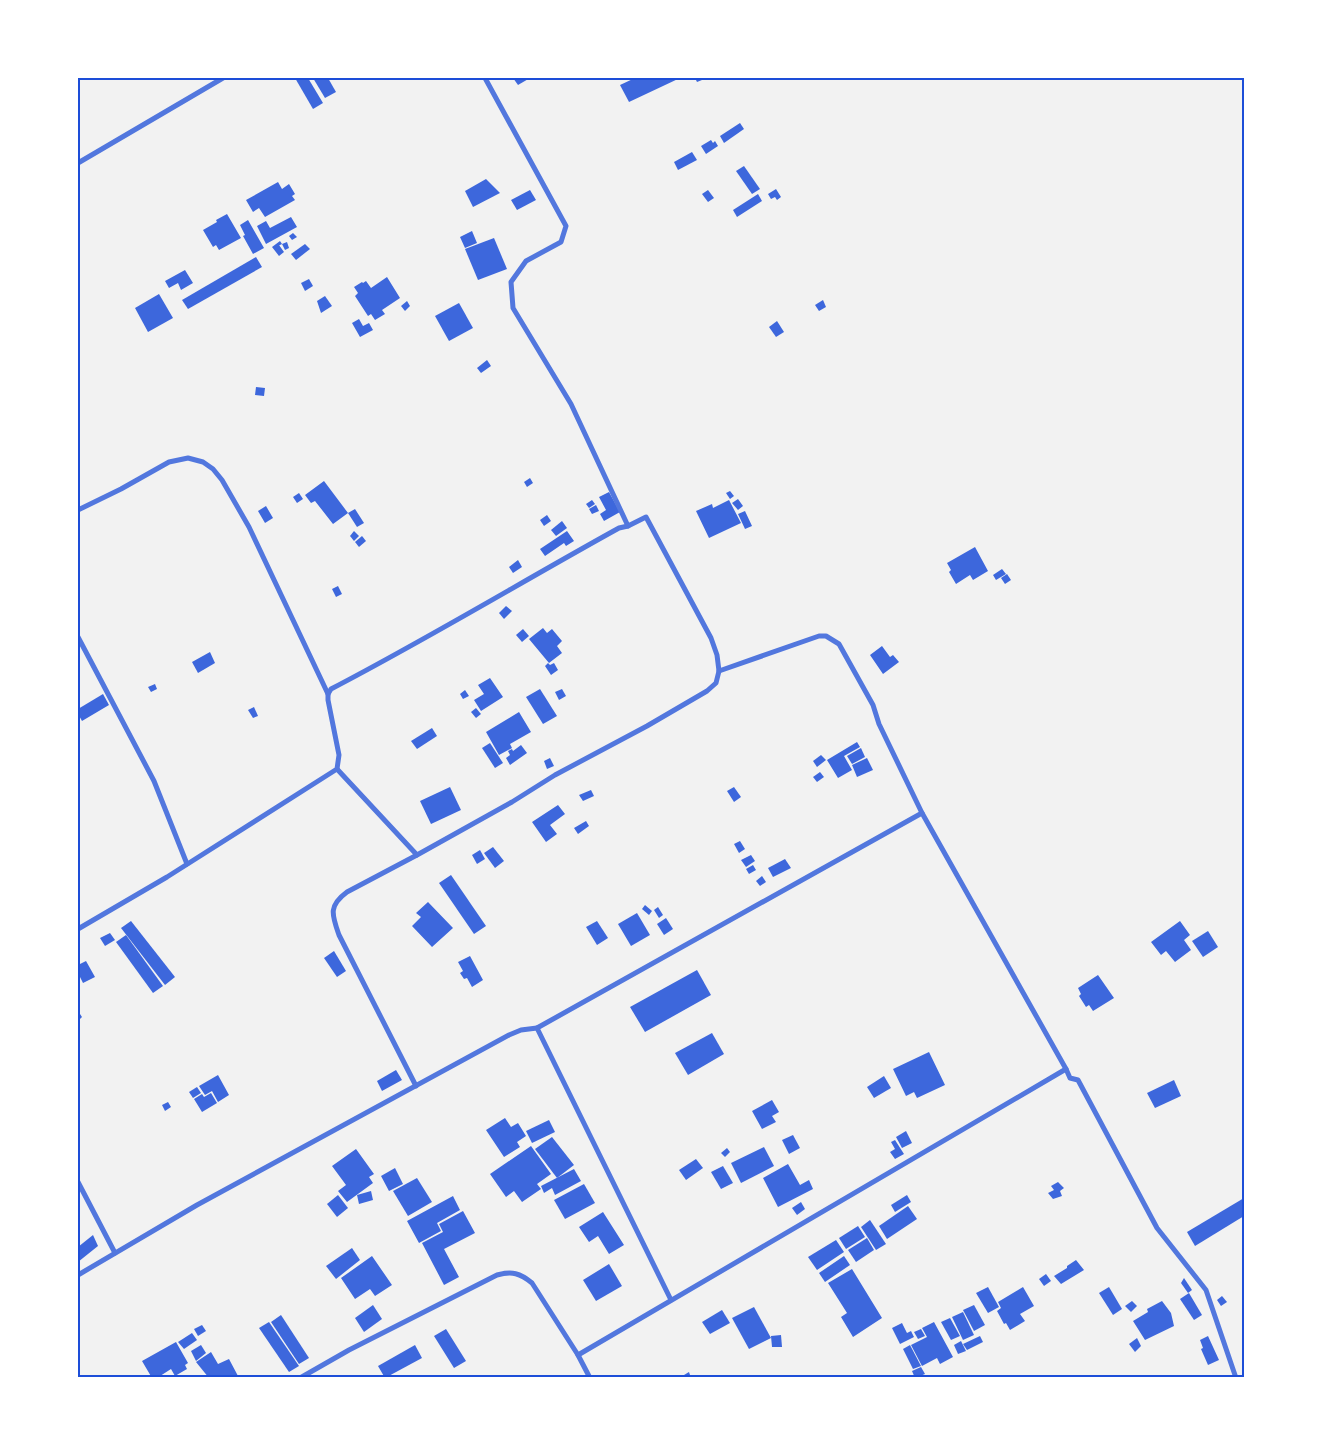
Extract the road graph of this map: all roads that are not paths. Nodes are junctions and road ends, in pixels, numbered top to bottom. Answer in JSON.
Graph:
{"nodes":[{"id":1,"x":223,"y":78,"type":"edge"},
{"id":2,"x":484,"y":78,"type":"edge"},
{"id":3,"x":78,"y":163,"type":"edge"},
{"id":4,"x":78,"y":510,"type":"edge"},
{"id":5,"x":628,"y":526,"type":"junction"},
{"id":6,"x":78,"y":637,"type":"edge"},
{"id":7,"x":718,"y":671,"type":"junction"},
{"id":8,"x":328,"y":694,"type":"junction"},
{"id":9,"x":337,"y":769,"type":"junction"},
{"id":10,"x":922,"y":813,"type":"junction"},
{"id":11,"x":417,"y":855,"type":"junction"},
{"id":12,"x":187,"y":864,"type":"junction"},
{"id":13,"x":78,"y":929,"type":"edge"},
{"id":14,"x":538,"y":1028,"type":"junction"},
{"id":15,"x":1066,"y":1069,"type":"junction"},
{"id":16,"x":416,"y":1086,"type":"junction"},
{"id":17,"x":78,"y":1182,"type":"edge"},
{"id":18,"x":115,"y":1253,"type":"junction"},
{"id":19,"x":78,"y":1275,"type":"edge"},
{"id":20,"x":671,"y":1300,"type":"junction"},
{"id":21,"x":578,"y":1355,"type":"junction"},
{"id":22,"x":300,"y":1378,"type":"edge"},
{"id":23,"x":590,"y":1378,"type":"edge"},
{"id":24,"x":1236,"y":1378,"type":"edge"}],
"edges":[{"from":1,"to":3,"type":"street"},
{"from":2,"to":5,"type":"street"},
{"from":4,"to":8,"type":"street"},
{"from":5,"to":7,"type":"street"},
{"from":5,"to":8,"type":"street"},
{"from":6,"to":12,"type":"street"},
{"from":7,"to":10,"type":"street"},
{"from":7,"to":11,"type":"street"},
{"from":8,"to":9,"type":"street"},
{"from":9,"to":11,"type":"street"},
{"from":9,"to":12,"type":"street"},
{"from":10,"to":14,"type":"street"},
{"from":10,"to":15,"type":"street"},
{"from":11,"to":16,"type":"street"},
{"from":12,"to":13,"type":"street"},
{"from":14,"to":16,"type":"street"},
{"from":14,"to":20,"type":"street"},
{"from":15,"to":20,"type":"street"},
{"from":15,"to":24,"type":"street"},
{"from":16,"to":18,"type":"street"},
{"from":17,"to":18,"type":"street"},
{"from":18,"to":19,"type":"street"},
{"from":20,"to":21,"type":"street"},
{"from":21,"to":22,"type":"street"},
{"from":21,"to":23,"type":"street"}]}
